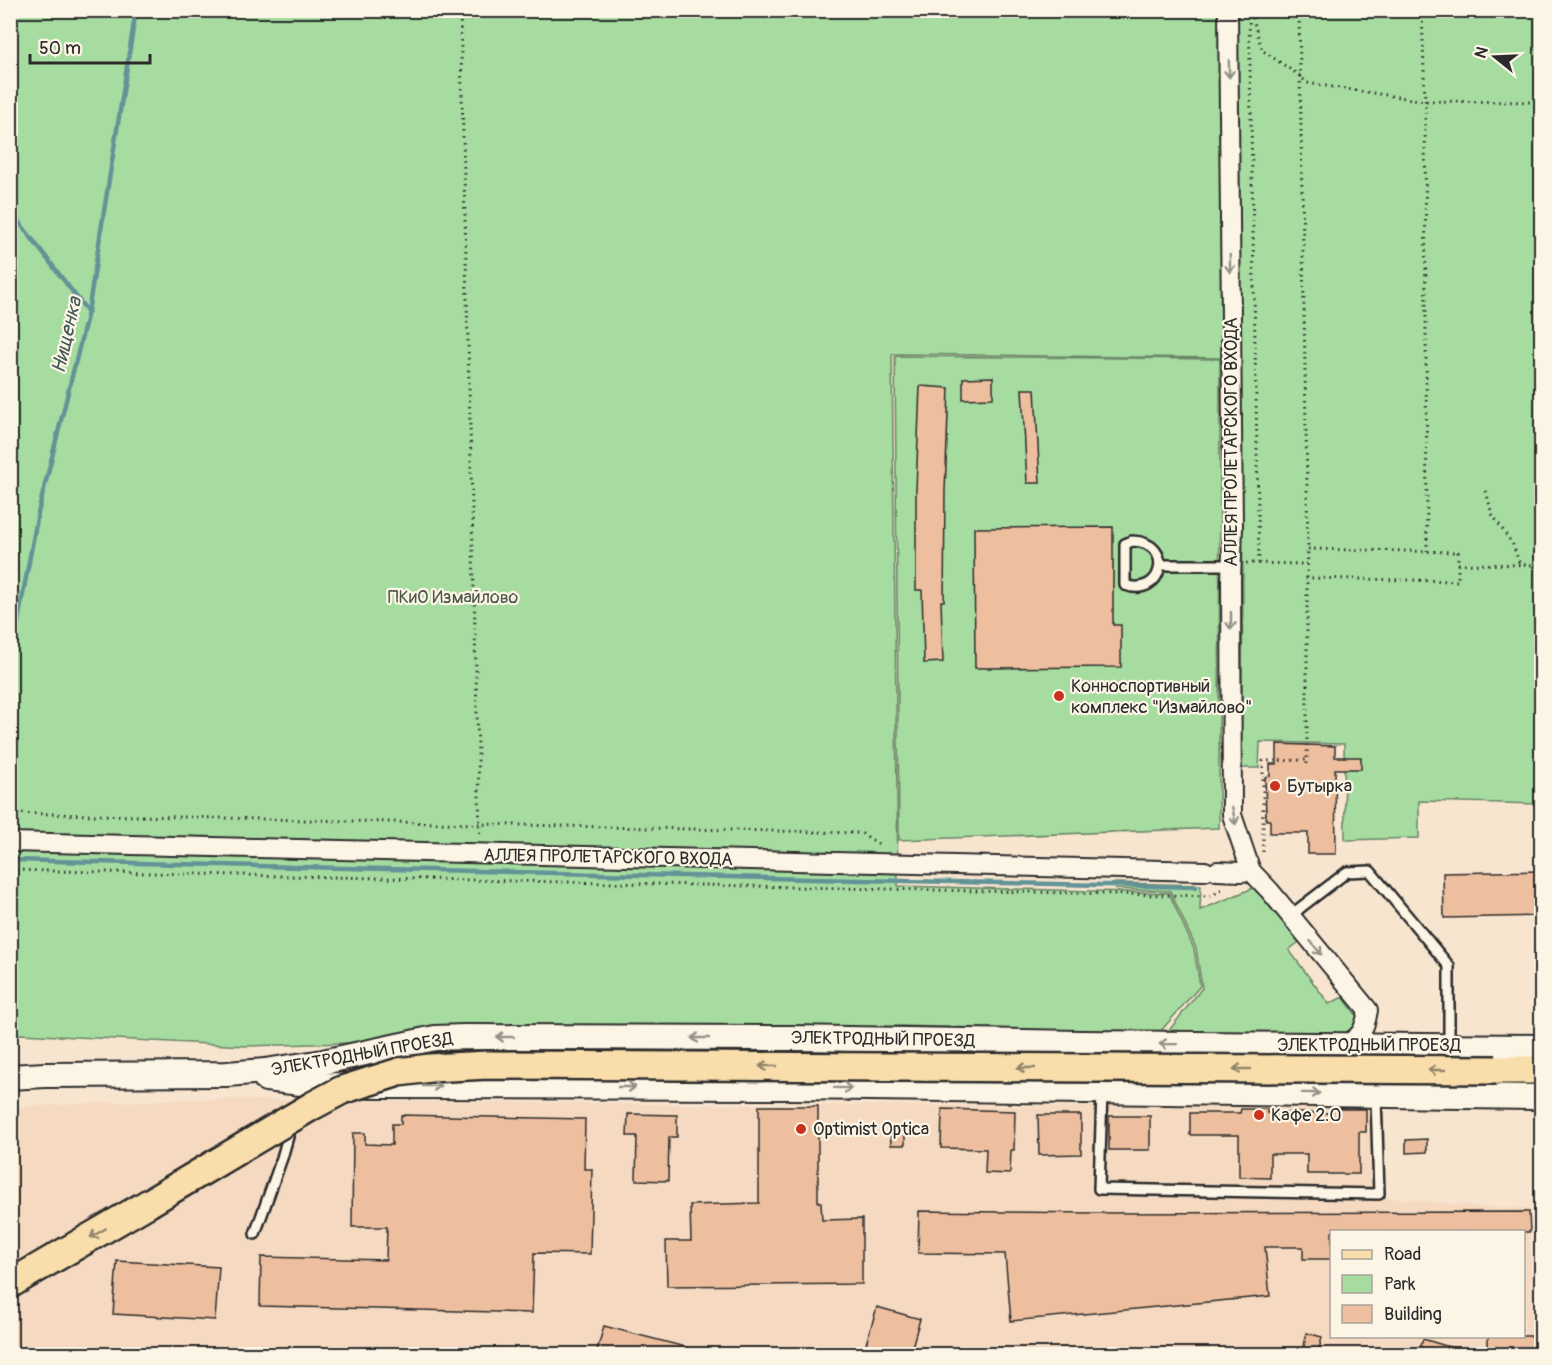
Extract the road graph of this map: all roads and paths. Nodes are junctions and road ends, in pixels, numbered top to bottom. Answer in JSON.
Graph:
{"nodes":[{"id":1,"x":460,"y":10,"type":"edge"},
{"id":2,"x":1228,"y":10,"type":"edge"},
{"id":3,"x":1250,"y":10,"type":"edge"},
{"id":4,"x":1299,"y":10,"type":"edge"},
{"id":5,"x":1422,"y":10,"type":"edge"},
{"id":6,"x":1300,"y":76,"type":"junction"},
{"id":7,"x":1425,"y":102,"type":"junction"},
{"id":8,"x":1542,"y":102,"type":"edge"},
{"id":9,"x":1486,"y":491,"type":"dead end"},
{"id":10,"x":1542,"y":502,"type":"edge"},
{"id":11,"x":1308,"y":549,"type":"junction"},
{"id":12,"x":1427,"y":551,"type":"junction"},
{"id":13,"x":1259,"y":563,"type":"junction"},
{"id":14,"x":1236,"y":564,"type":"junction"},
{"id":15,"x":1307,"y":564,"type":"junction"},
{"id":16,"x":1458,"y":564,"type":"junction"},
{"id":17,"x":1160,"y":565,"type":"junction"},
{"id":18,"x":1520,"y":565,"type":"junction"},
{"id":19,"x":1541,"y":565,"type":"edge"},
{"id":20,"x":1542,"y":571,"type":"edge"},
{"id":21,"x":1307,"y":578,"type":"junction"},
{"id":22,"x":10,"y":813,"type":"edge"},
{"id":23,"x":479,"y":824,"type":"junction"},
{"id":24,"x":10,"y":842,"type":"edge"},
{"id":25,"x":480,"y":854,"type":"junction"},
{"id":26,"x":21,"y":862,"type":"dead end"},
{"id":27,"x":907,"y":863,"type":"junction"},
{"id":28,"x":141,"y":865,"type":"dead end"},
{"id":29,"x":290,"y":869,"type":"dead end"},
{"id":30,"x":10,"y":870,"type":"edge"},
{"id":31,"x":21,"y":870,"type":"junction"},
{"id":32,"x":1251,"y":871,"type":"junction"},
{"id":33,"x":141,"y":873,"type":"junction"},
{"id":34,"x":289,"y":876,"type":"junction"},
{"id":35,"x":578,"y":877,"type":"dead end"},
{"id":36,"x":578,"y":882,"type":"junction"},
{"id":37,"x":1291,"y":917,"type":"junction"},
{"id":38,"x":790,"y":1038,"type":"junction"},
{"id":39,"x":1080,"y":1043,"type":"junction"},
{"id":40,"x":1449,"y":1045,"type":"junction"},
{"id":41,"x":1342,"y":1046,"type":"junction"},
{"id":42,"x":1542,"y":1047,"type":"edge"},
{"id":43,"x":1542,"y":1070,"type":"edge"},
{"id":44,"x":227,"y":1074,"type":"junction"},
{"id":45,"x":10,"y":1077,"type":"edge"},
{"id":46,"x":793,"y":1087,"type":"junction"},
{"id":47,"x":1090,"y":1091,"type":"junction"},
{"id":48,"x":1376,"y":1094,"type":"junction"},
{"id":49,"x":1542,"y":1097,"type":"edge"},
{"id":50,"x":296,"y":1108,"type":"dead end"},
{"id":51,"x":255,"y":1234,"type":"dead end"},
{"id":52,"x":10,"y":1284,"type":"edge"}],
"edges":[{"from":1,"to":23,"type":"path"},
{"from":2,"to":14,"type":"street","name":"АЛЛЕЯ ПРОЛЕТАРСКОГО ВХОДА","one_way":true},
{"from":3,"to":6,"type":"path"},
{"from":3,"to":13,"type":"path"},
{"from":4,"to":6,"type":"path"},
{"from":5,"to":7,"type":"path"},
{"from":6,"to":7,"type":"path"},
{"from":6,"to":11,"type":"path"},
{"from":7,"to":8,"type":"path"},
{"from":7,"to":12,"type":"path"},
{"from":9,"to":18,"type":"path"},
{"from":10,"to":19,"type":"path"},
{"from":11,"to":12,"type":"path"},
{"from":11,"to":15,"type":"path"},
{"from":12,"to":16,"type":"path"},
{"from":13,"to":14,"type":"path"},
{"from":13,"to":15,"type":"path"},
{"from":14,"to":17,"type":"lane"},
{"from":14,"to":32,"type":"street","name":"АЛЛЕЯ ПРОЛЕТАРСКОГО ВХОДА","one_way":true},
{"from":15,"to":21,"type":"path"},
{"from":16,"to":18,"type":"path"},
{"from":16,"to":21,"type":"path"},
{"from":17,"to":17,"type":"lane"},
{"from":18,"to":19,"type":"path"},
{"from":19,"to":20,"type":"path"},
{"from":21,"to":32,"type":"path"},
{"from":22,"to":23,"type":"path"},
{"from":23,"to":25,"type":"path"},
{"from":23,"to":27,"type":"path"},
{"from":24,"to":25,"type":"street","name":"АЛЛЕЯ ПРОЛЕТАРСКОГО ВХОДА"},
{"from":25,"to":27,"type":"street","name":"АЛЛЕЯ ПРОЛЕТАРСКОГО ВХОДА"},
{"from":26,"to":31,"type":"path"},
{"from":27,"to":32,"type":"street","name":"АЛЛЕЯ ПРОЛЕТАРСКОГО ВХОДА"},
{"from":28,"to":33,"type":"path"},
{"from":29,"to":34,"type":"path"},
{"from":30,"to":31,"type":"path"},
{"from":31,"to":33,"type":"path"},
{"from":32,"to":36,"type":"path"},
{"from":32,"to":37,"type":"street","name":"АЛЛЕЯ ПРОЛЕТАРСКОГО ВХОДА"},
{"from":33,"to":34,"type":"path"},
{"from":34,"to":36,"type":"path"},
{"from":35,"to":36,"type":"path"},
{"from":37,"to":40,"type":"lane"},
{"from":37,"to":41,"type":"street","name":"АЛЛЕЯ ПРОЛЕТАРСКОГО ВХОДА","one_way":true},
{"from":38,"to":39,"type":"street","name":"ЭЛЕКТРОДНЫЙ ПРОЕЗД"},
{"from":38,"to":44,"type":"street","name":"ЭЛЕКТРОДНЫЙ ПРОЕЗД","one_way":true},
{"from":38,"to":46,"type":"street"},
{"from":41,"to":39,"type":"street","name":"ЭЛЕКТРОДНЫЙ ПРОЕЗД","one_way":true},
{"from":39,"to":47,"type":"street"},
{"from":40,"to":41,"type":"street","name":"ЭЛЕКТРОДНЫЙ ПРОЕЗД"},
{"from":40,"to":42,"type":"street","name":"ЭЛЕКТРОДНЫЙ ПРОЕЗД"},
{"from":43,"to":52,"type":"main road","one_way":true,"bridge":true},
{"from":44,"to":45,"type":"street","name":"ЭЛЕКТРОДНЫЙ ПРОЕЗД"},
{"from":44,"to":46,"type":"street","name":"ЭЛЕКТРОДНЫЙ ПРОЕЗД","one_way":true},
{"from":46,"to":47,"type":"street","name":"ЭЛЕКТРОДНЫЙ ПРОЕЗД","one_way":true},
{"from":47,"to":48,"type":"street","name":"ЭЛЕКТРОДНЫЙ ПРОЕЗД","one_way":true},
{"from":47,"to":48,"type":"lane"},
{"from":48,"to":49,"type":"street","name":"ЭЛЕКТРОДНЫЙ ПРОЕЗД"},
{"from":50,"to":51,"type":"lane"}]}
